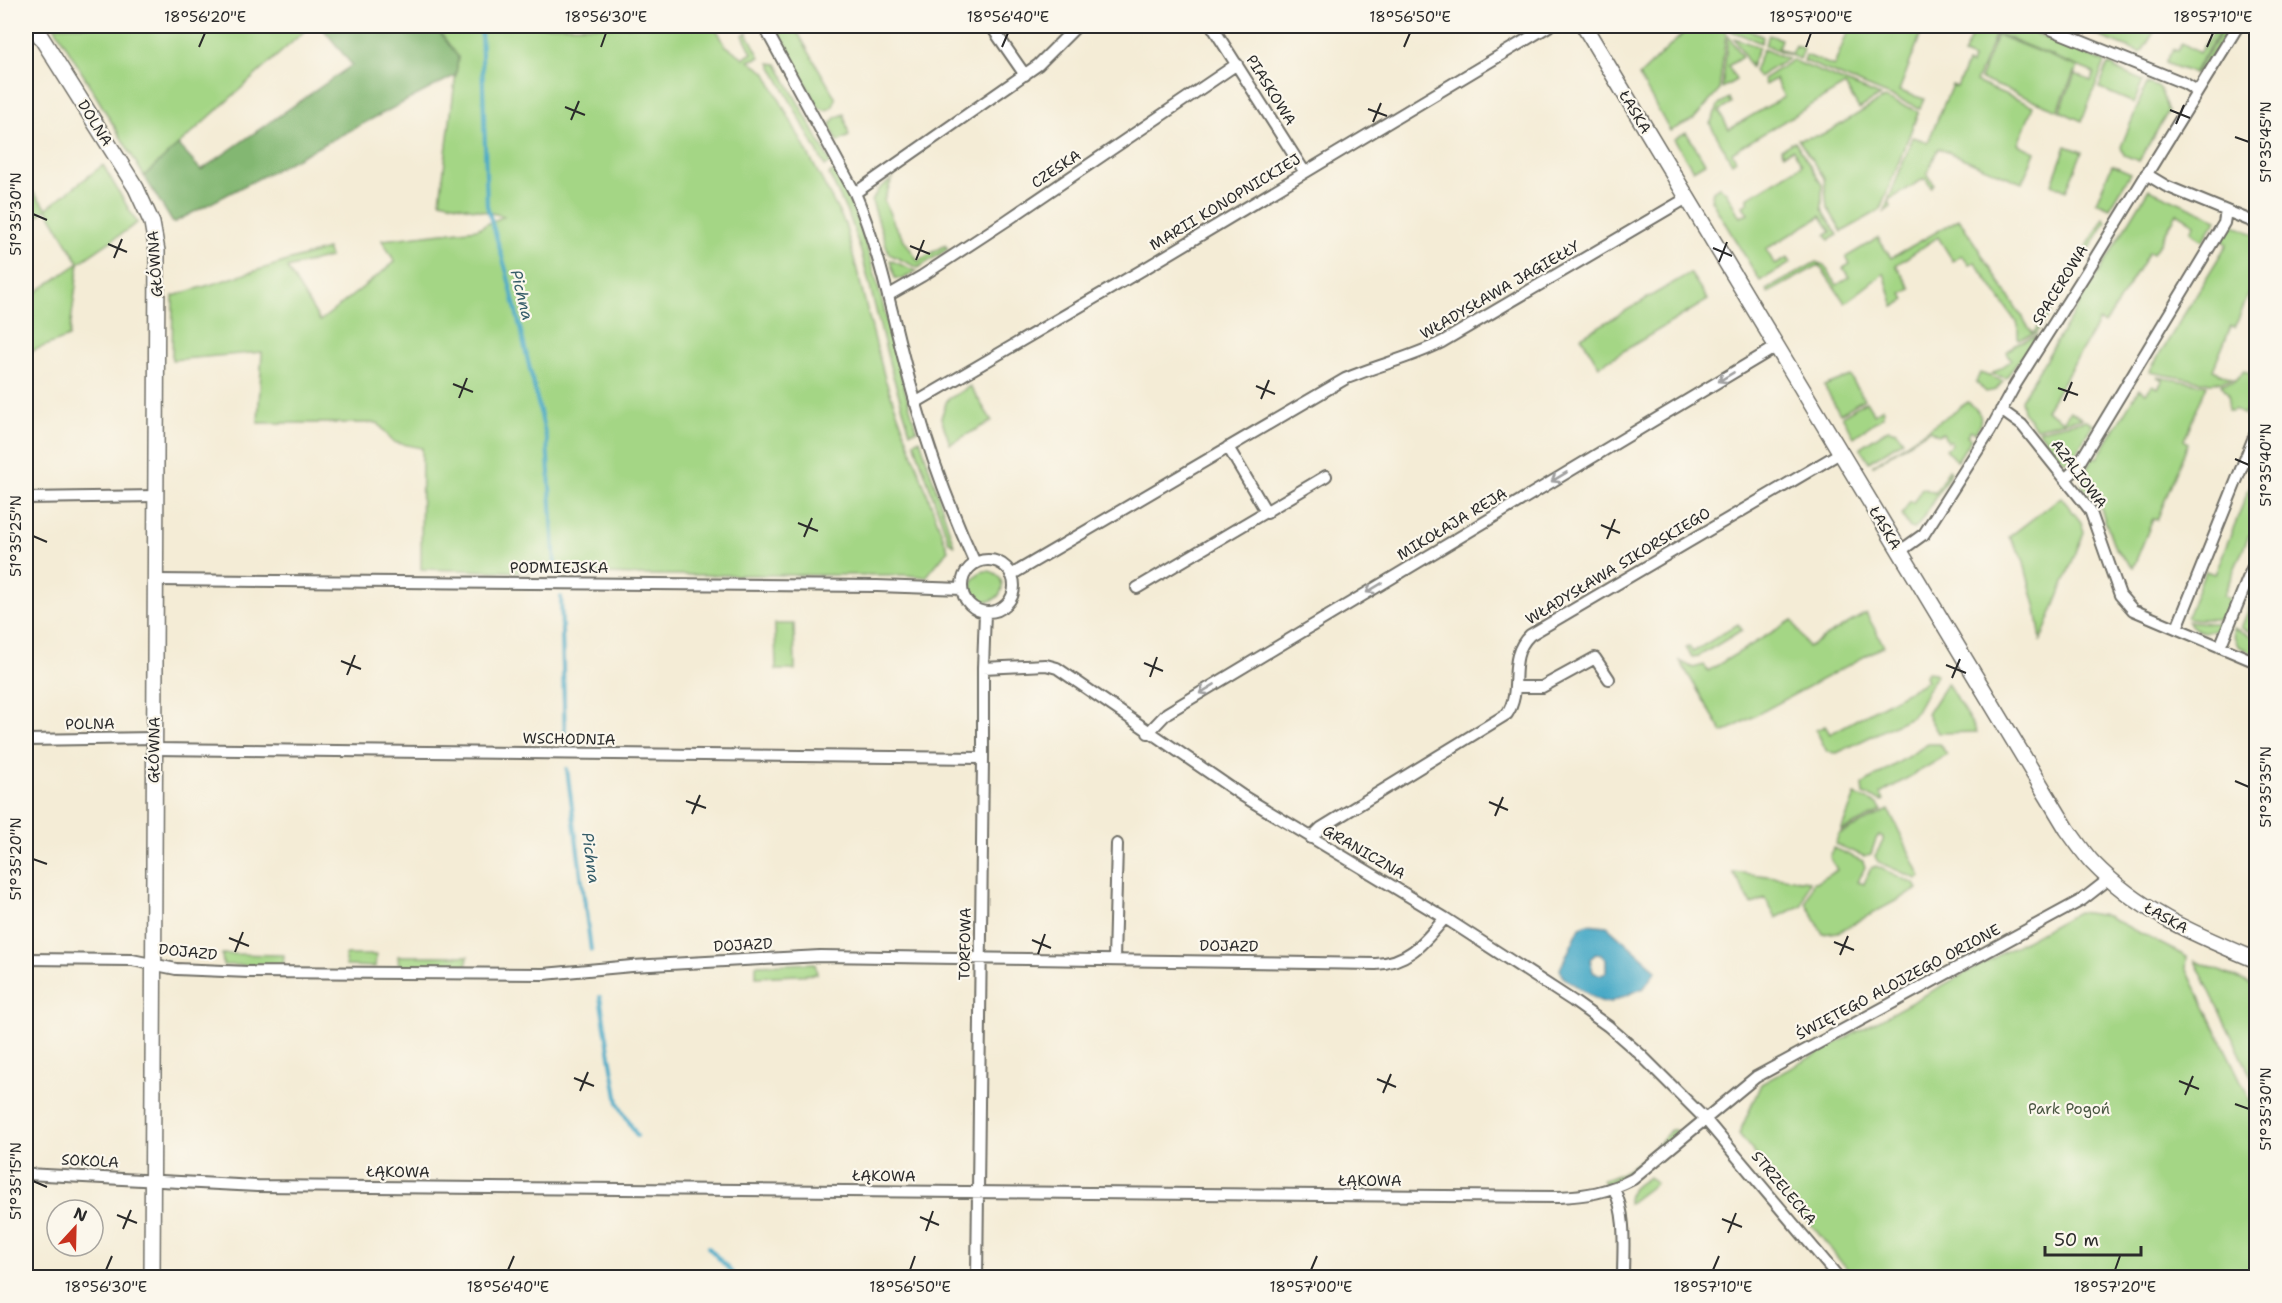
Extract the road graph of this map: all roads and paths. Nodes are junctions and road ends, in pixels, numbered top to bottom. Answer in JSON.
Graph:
{"nodes":[{"id":1,"x":34,"y":26,"type":"edge"},
{"id":2,"x":764,"y":26,"type":"edge"},
{"id":3,"x":991,"y":26,"type":"edge"},
{"id":4,"x":1077,"y":26,"type":"edge"},
{"id":5,"x":1212,"y":26,"type":"edge"},
{"id":6,"x":1550,"y":26,"type":"edge"},
{"id":7,"x":1584,"y":26,"type":"edge"},
{"id":8,"x":2043,"y":26,"type":"edge"},
{"id":9,"x":2238,"y":26,"type":"edge"},
{"id":10,"x":1237,"y":64,"type":"junction"},
{"id":11,"x":1025,"y":75,"type":"junction"},
{"id":12,"x":2197,"y":92,"type":"junction"},
{"id":13,"x":1304,"y":171,"type":"junction"},
{"id":14,"x":2146,"y":174,"type":"junction"},
{"id":15,"x":855,"y":193,"type":"junction"},
{"id":16,"x":1687,"y":198,"type":"junction"},
{"id":17,"x":2226,"y":211,"type":"junction"},
{"id":18,"x":152,"y":223,"type":"joint"},
{"id":19,"x":2256,"y":224,"type":"edge"},
{"id":20,"x":889,"y":295,"type":"junction"},
{"id":21,"x":1776,"y":347,"type":"junction"},
{"id":22,"x":915,"y":403,"type":"junction"},
{"id":23,"x":2001,"y":410,"type":"junction"},
{"id":24,"x":2256,"y":432,"type":"edge"},
{"id":25,"x":1228,"y":447,"type":"junction"},
{"id":26,"x":1840,"y":453,"type":"junction"},
{"id":27,"x":1326,"y":476,"type":"dead end"},
{"id":28,"x":2066,"y":480,"type":"junction"},
{"id":29,"x":157,"y":496,"type":"junction"},
{"id":30,"x":26,"y":498,"type":"edge"},
{"id":31,"x":1268,"y":513,"type":"junction"},
{"id":32,"x":1899,"y":552,"type":"junction"},
{"id":33,"x":2256,"y":559,"type":"edge"},
{"id":34,"x":975,"y":563,"type":"junction"},
{"id":35,"x":1011,"y":575,"type":"junction"},
{"id":36,"x":156,"y":580,"type":"junction"},
{"id":37,"x":1137,"y":588,"type":"dead end"},
{"id":38,"x":962,"y":589,"type":"junction"},
{"id":39,"x":985,"y":612,"type":"junction"},
{"id":40,"x":2177,"y":628,"type":"junction"},
{"id":41,"x":2220,"y":647,"type":"junction"},
{"id":42,"x":2256,"y":662,"type":"edge"},
{"id":43,"x":982,"y":668,"type":"junction"},
{"id":44,"x":1609,"y":679,"type":"dead end"},
{"id":45,"x":1515,"y":687,"type":"junction"},
{"id":46,"x":1148,"y":733,"type":"junction"},
{"id":47,"x":26,"y":740,"type":"edge"},
{"id":48,"x":154,"y":744,"type":"junction"},
{"id":49,"x":983,"y":758,"type":"junction"},
{"id":50,"x":1311,"y":838,"type":"junction"},
{"id":51,"x":1117,"y":844,"type":"dead end"},
{"id":52,"x":2109,"y":879,"type":"junction"},
{"id":53,"x":1445,"y":918,"type":"junction"},
{"id":54,"x":980,"y":958,"type":"junction"},
{"id":55,"x":26,"y":959,"type":"edge"},
{"id":56,"x":1114,"y":960,"type":"junction"},
{"id":57,"x":2256,"y":960,"type":"edge"},
{"id":58,"x":154,"y":964,"type":"junction"},
{"id":59,"x":1706,"y":1119,"type":"junction"},
{"id":60,"x":26,"y":1174,"type":"edge"},
{"id":61,"x":153,"y":1180,"type":"junction"},
{"id":62,"x":1614,"y":1189,"type":"junction"},
{"id":63,"x":977,"y":1192,"type":"junction"},
{"id":64,"x":152,"y":1278,"type":"edge"},
{"id":65,"x":978,"y":1278,"type":"edge"},
{"id":66,"x":1623,"y":1278,"type":"edge"},
{"id":67,"x":1839,"y":1278,"type":"edge"}],
"edges":[{"from":1,"to":18,"type":"street","name":"DOLNA"},
{"from":2,"to":15,"type":"street"},
{"from":3,"to":11,"type":"street"},
{"from":4,"to":11,"type":"street"},
{"from":5,"to":10,"type":"street","name":"PIASKOWA"},
{"from":6,"to":13,"type":"street","name":"MARII KONOPNICKIEJ"},
{"from":7,"to":16,"type":"street","name":"ŁASKA"},
{"from":8,"to":12,"type":"street"},
{"from":9,"to":12,"type":"street","name":"SPACEROWA"},
{"from":10,"to":13,"type":"street","name":"PIASKOWA"},
{"from":10,"to":20,"type":"street","name":"CZESKA"},
{"from":11,"to":15,"type":"street"},
{"from":12,"to":14,"type":"street","name":"SPACEROWA"},
{"from":13,"to":22,"type":"street","name":"MARII KONOPNICKIEJ"},
{"from":14,"to":17,"type":"street"},
{"from":14,"to":23,"type":"street","name":"SPACEROWA"},
{"from":15,"to":20,"type":"street"},
{"from":16,"to":21,"type":"street","name":"ŁASKA"},
{"from":16,"to":25,"type":"street","name":"WŁADYSŁAWA JAGIEŁŁY"},
{"from":17,"to":19,"type":"street"},
{"from":17,"to":28,"type":"street"},
{"from":18,"to":29,"type":"street","name":"GŁÓWNA"},
{"from":20,"to":22,"type":"street"},
{"from":21,"to":26,"type":"street","name":"ŁASKA"},
{"from":21,"to":46,"type":"street","name":"MIKOŁAJA REJA","one_way":true},
{"from":22,"to":34,"type":"street"},
{"from":23,"to":28,"type":"street","name":"AZALIOWA"},
{"from":23,"to":32,"type":"street","name":"SPACEROWA"},
{"from":24,"to":40,"type":"street"},
{"from":25,"to":31,"type":"street"},
{"from":25,"to":35,"type":"street","name":"WŁADYSŁAWA JAGIEŁŁY"},
{"from":26,"to":32,"type":"street","name":"ŁASKA"},
{"from":26,"to":45,"type":"street","name":"WŁADYSŁAWA SIKORSKIEGO"},
{"from":27,"to":31,"type":"street"},
{"from":28,"to":40,"type":"street","name":"AZALIOWA"},
{"from":29,"to":30,"type":"street"},
{"from":29,"to":36,"type":"street","name":"GŁÓWNA"},
{"from":31,"to":37,"type":"street"},
{"from":32,"to":52,"type":"street","name":"ŁASKA"},
{"from":33,"to":41,"type":"street"},
{"from":34,"to":35,"type":"street"},
{"from":34,"to":38,"type":"street"},
{"from":35,"to":39,"type":"street"},
{"from":36,"to":38,"type":"street","name":"PODMIEJSKA"},
{"from":36,"to":48,"type":"street","name":"GŁÓWNA"},
{"from":38,"to":39,"type":"street"},
{"from":39,"to":43,"type":"street","name":"TORFOWA"},
{"from":40,"to":41,"type":"street","name":"AZALIOWA"},
{"from":41,"to":42,"type":"street","name":"AZALIOWA"},
{"from":43,"to":46,"type":"street","name":"GRANICZNA"},
{"from":43,"to":49,"type":"street","name":"TORFOWA"},
{"from":44,"to":45,"type":"street"},
{"from":45,"to":50,"type":"street","name":"WŁADYSŁAWA SIKORSKIEGO"},
{"from":46,"to":50,"type":"street","name":"GRANICZNA"},
{"from":47,"to":48,"type":"street","name":"POLNA"},
{"from":48,"to":49,"type":"street","name":"WSCHODNIA"},
{"from":48,"to":58,"type":"street","name":"GŁÓWNA"},
{"from":49,"to":54,"type":"street","name":"TORFOWA"},
{"from":50,"to":53,"type":"street","name":"GRANICZNA"},
{"from":51,"to":56,"type":"street"},
{"from":52,"to":57,"type":"street","name":"ŁASKA"},
{"from":52,"to":59,"type":"street","name":"ŚWIĘTEGO ALOJZEGO ORIONE"},
{"from":53,"to":56,"type":"street","name":"DOJAZD"},
{"from":53,"to":59,"type":"street","name":"GRANICZNA"},
{"from":54,"to":56,"type":"street","name":"DOJAZD"},
{"from":54,"to":58,"type":"street","name":"DOJAZD"},
{"from":54,"to":63,"type":"street","name":"TORFOWA"},
{"from":55,"to":58,"type":"street","name":"DOJAZD"},
{"from":58,"to":61,"type":"street","name":"GŁÓWNA"},
{"from":59,"to":62,"type":"street","name":"ŚWIĘTEGO ALOJZEGO ORIONE"},
{"from":59,"to":67,"type":"street","name":"STRZELECKA"},
{"from":60,"to":61,"type":"street","name":"SOKOLA"},
{"from":61,"to":63,"type":"street","name":"ŁĄKOWA"},
{"from":61,"to":64,"type":"street","name":"GŁÓWNA"},
{"from":62,"to":63,"type":"street","name":"ŁĄKOWA"},
{"from":62,"to":66,"type":"street"},
{"from":63,"to":65,"type":"street","name":"TORFOWA"}]}
